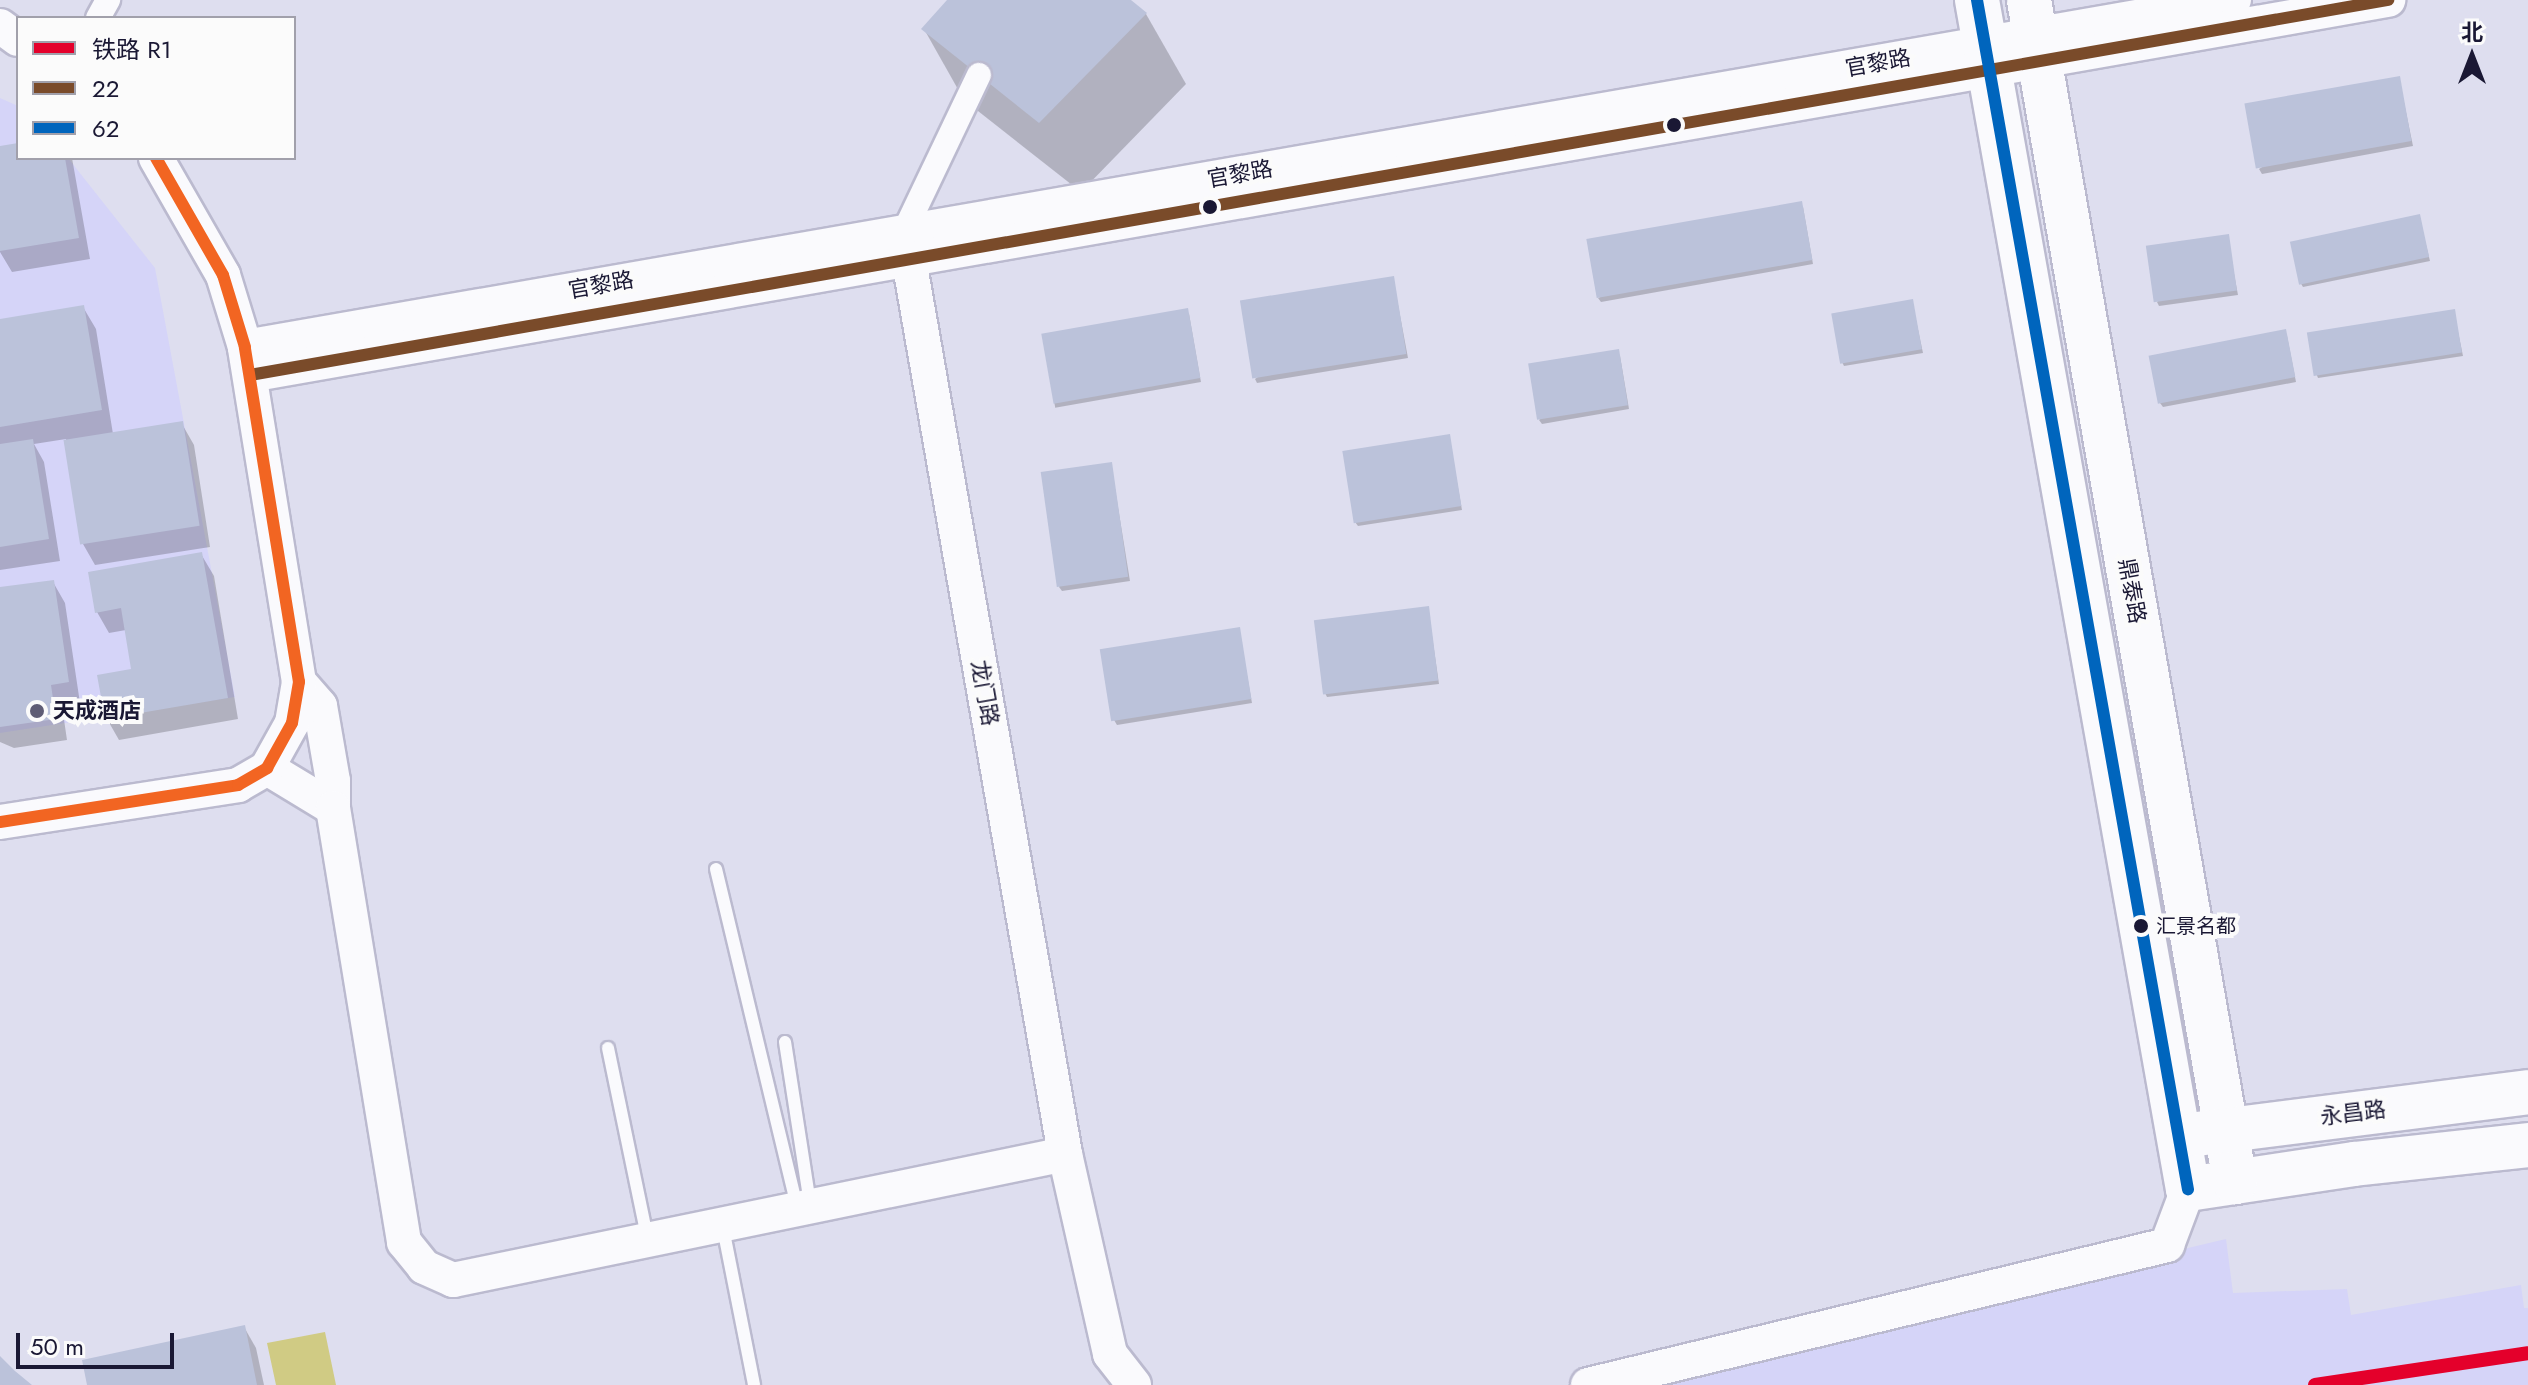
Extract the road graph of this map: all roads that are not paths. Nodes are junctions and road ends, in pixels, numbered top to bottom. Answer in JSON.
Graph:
{"nodes":[{"id":1,"x":1977,"y":0,"type":"edge"},
{"id":2,"x":2234,"y":0,"type":"edge"},
{"id":3,"x":2388,"y":0,"type":"edge"},
{"id":4,"x":2034,"y":33,"type":"edge"},
{"id":5,"x":1987,"y":58,"type":"junction"},
{"id":6,"x":979,"y":75,"type":"dead end"},
{"id":7,"x":157,"y":160,"type":"edge"},
{"id":8,"x":907,"y":246,"type":"junction"},
{"id":9,"x":247,"y":361,"type":"junction"},
{"id":10,"x":299,"y":682,"type":"junction"},
{"id":11,"x":267,"y":768,"type":"junction"},
{"id":12,"x":333,"y":808,"type":"junction"},
{"id":13,"x":0,"y":822,"type":"edge"},
{"id":14,"x":716,"y":869,"type":"dead end"},
{"id":15,"x":785,"y":1042,"type":"dead end"},
{"id":16,"x":608,"y":1048,"type":"dead end"},
{"id":17,"x":2528,"y":1092,"type":"edge"},
{"id":18,"x":2226,"y":1129,"type":"junction"},
{"id":19,"x":2179,"y":1136,"type":"junction"},
{"id":20,"x":2528,"y":1145,"type":"edge"},
{"id":21,"x":1065,"y":1154,"type":"junction"},
{"id":22,"x":2235,"y":1182,"type":"junction"},
{"id":23,"x":2188,"y":1189,"type":"junction"},
{"id":24,"x":804,"y":1208,"type":"junction"},
{"id":25,"x":722,"y":1225,"type":"junction"},
{"id":26,"x":648,"y":1240,"type":"junction"},
{"id":27,"x":754,"y":1385,"type":"edge"},
{"id":28,"x":1134,"y":1385,"type":"edge"},
{"id":29,"x":1588,"y":1385,"type":"edge"}],
"edges":[{"from":1,"to":5,"type":"highway"},
{"from":2,"to":4,"type":"main road","name":"官黎路"},
{"from":3,"to":4,"type":"main road","name":"官黎路"},
{"from":4,"to":5,"type":"main road","name":"官黎路"},
{"from":4,"to":18,"type":"highway","name":"鼎泰路"},
{"from":5,"to":8,"type":"main road","name":"官黎路"},
{"from":5,"to":19,"type":"highway"},
{"from":6,"to":8,"type":"street"},
{"from":7,"to":9,"type":"main road"},
{"from":8,"to":9,"type":"main road","name":"官黎路"},
{"from":8,"to":21,"type":"main road","name":"龙门路"},
{"from":9,"to":10,"type":"main road"},
{"from":10,"to":11,"type":"main road"},
{"from":10,"to":12,"type":"main road"},
{"from":11,"to":12,"type":"main road"},
{"from":11,"to":13,"type":"main road"},
{"from":12,"to":26,"type":"main road"},
{"from":14,"to":24,"type":"lane"},
{"from":15,"to":24,"type":"lane"},
{"from":16,"to":26,"type":"lane"},
{"from":17,"to":18,"type":"highway","name":"永昌路"},
{"from":18,"to":19,"type":"highway","name":"永昌路"},
{"from":18,"to":22,"type":"highway","name":"鼎泰路"},
{"from":19,"to":23,"type":"highway"},
{"from":20,"to":22,"type":"highway"},
{"from":21,"to":24,"type":"main road"},
{"from":21,"to":28,"type":"main road","name":"龙门路"},
{"from":22,"to":23,"type":"highway"},
{"from":23,"to":29,"type":"main road"},
{"from":24,"to":25,"type":"main road"},
{"from":25,"to":26,"type":"main road"},
{"from":25,"to":27,"type":"lane"}]}
